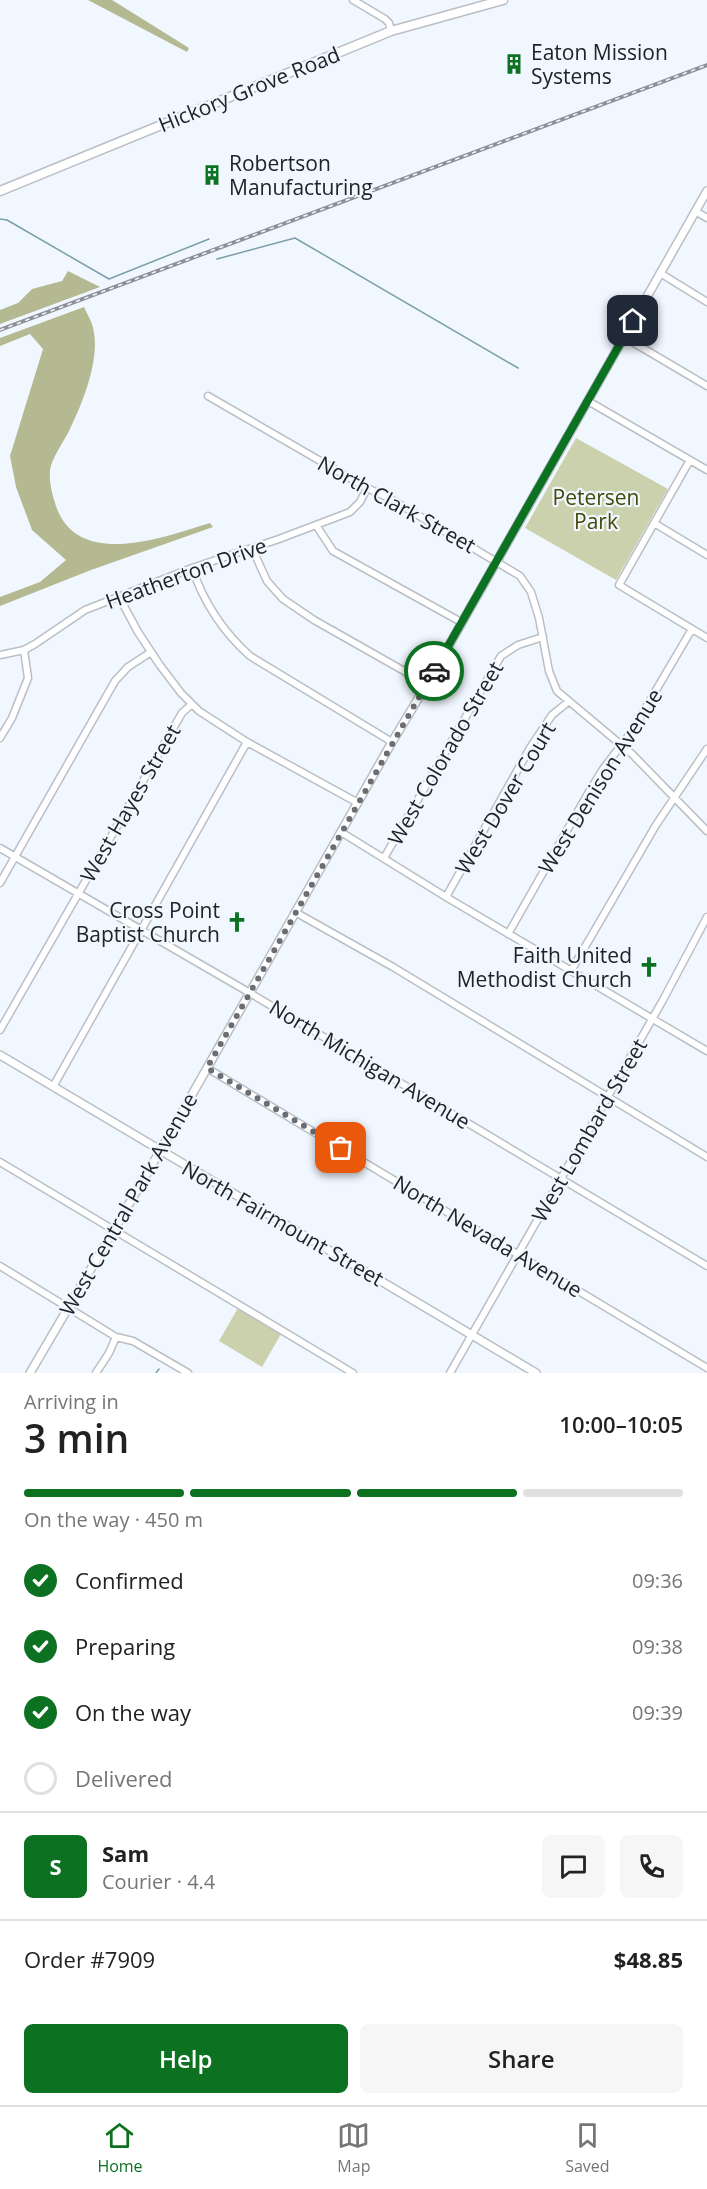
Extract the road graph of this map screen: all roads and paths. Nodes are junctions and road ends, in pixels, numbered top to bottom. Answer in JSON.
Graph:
{"nodes":[{"id":1,"x":353,"y":0,"type":"edge"},
{"id":2,"x":503,"y":0,"type":"edge"},
{"id":3,"x":391,"y":31,"type":"junction"},
{"id":4,"x":0,"y":191,"type":"edge"},
{"id":5,"x":707,"y":191,"type":"edge"},
{"id":6,"x":695,"y":211,"type":"junction"},
{"id":7,"x":707,"y":218,"type":"edge"},
{"id":8,"x":660,"y":273,"type":"junction"},
{"id":9,"x":707,"y":302,"type":"edge"},
{"id":10,"x":624,"y":337,"type":"junction"},
{"id":11,"x":707,"y":386,"type":"edge"},
{"id":12,"x":208,"y":396,"type":"dead end"},
{"id":13,"x":588,"y":400,"type":"junction"},
{"id":14,"x":690,"y":460,"type":"junction"},
{"id":15,"x":707,"y":470,"type":"edge"},
{"id":16,"x":368,"y":488,"type":"junction"},
{"id":17,"x":654,"y":523,"type":"junction"},
{"id":18,"x":316,"y":525,"type":"junction"},
{"id":19,"x":252,"y":548,"type":"junction"},
{"id":20,"x":707,"y":555,"type":"edge"},
{"id":21,"x":497,"y":560,"type":"junction"},
{"id":22,"x":192,"y":568,"type":"junction"},
{"id":23,"x":121,"y":596,"type":"junction"},
{"id":24,"x":462,"y":622,"type":"junction"},
{"id":25,"x":692,"y":629,"type":"junction"},
{"id":26,"x":543,"y":637,"type":"junction"},
{"id":27,"x":707,"y":638,"type":"edge"},
{"id":28,"x":24,"y":650,"type":"junction"},
{"id":29,"x":151,"y":652,"type":"junction"},
{"id":30,"x":0,"y":655,"type":"edge"},
{"id":31,"x":427,"y":684,"type":"junction"},
{"id":32,"x":568,"y":702,"type":"junction"},
{"id":33,"x":192,"y":704,"type":"junction"},
{"id":34,"x":0,"y":738,"type":"edge"},
{"id":35,"x":247,"y":742,"type":"junction"},
{"id":36,"x":392,"y":742,"type":"junction"},
{"id":37,"x":622,"y":746,"type":"junction"},
{"id":38,"x":707,"y":749,"type":"edge"},
{"id":39,"x":675,"y":798,"type":"junction"},
{"id":40,"x":358,"y":803,"type":"junction"},
{"id":41,"x":707,"y":831,"type":"edge"},
{"id":42,"x":341,"y":832,"type":"junction"},
{"id":43,"x":0,"y":848,"type":"edge"},
{"id":44,"x":15,"y":857,"type":"junction"},
{"id":45,"x":384,"y":858,"type":"junction"},
{"id":46,"x":0,"y":883,"type":"edge"},
{"id":47,"x":78,"y":893,"type":"junction"},
{"id":48,"x":446,"y":897,"type":"junction"},
{"id":49,"x":296,"y":912,"type":"junction"},
{"id":50,"x":707,"y":917,"type":"edge"},
{"id":51,"x":141,"y":930,"type":"junction"},
{"id":52,"x":508,"y":934,"type":"junction"},
{"id":53,"x":570,"y":971,"type":"junction"},
{"id":54,"x":250,"y":993,"type":"junction"},
{"id":55,"x":652,"y":1019,"type":"junction"},
{"id":56,"x":0,"y":1030,"type":"edge"},
{"id":57,"x":707,"y":1052,"type":"edge"},
{"id":58,"x":0,"y":1054,"type":"edge"},
{"id":59,"x":207,"y":1068,"type":"junction"},
{"id":60,"x":54,"y":1086,"type":"junction"},
{"id":61,"x":607,"y":1097,"type":"junction"},
{"id":62,"x":160,"y":1151,"type":"junction"},
{"id":63,"x":707,"y":1157,"type":"edge"},
{"id":64,"x":0,"y":1162,"type":"edge"},
{"id":65,"x":561,"y":1179,"type":"junction"},
{"id":66,"x":114,"y":1230,"type":"junction"},
{"id":67,"x":518,"y":1254,"type":"junction"},
{"id":68,"x":0,"y":1266,"type":"edge"},
{"id":69,"x":707,"y":1266,"type":"edge"},
{"id":70,"x":69,"y":1307,"type":"junction"},
{"id":71,"x":472,"y":1335,"type":"junction"},
{"id":72,"x":116,"y":1337,"type":"junction"},
{"id":73,"x":707,"y":1368,"type":"edge"},
{"id":74,"x":30,"y":1373,"type":"edge"},
{"id":75,"x":96,"y":1373,"type":"edge"},
{"id":76,"x":188,"y":1373,"type":"edge"},
{"id":77,"x":353,"y":1373,"type":"edge"},
{"id":78,"x":450,"y":1373,"type":"edge"},
{"id":79,"x":536,"y":1373,"type":"edge"}],
"edges":[{"from":1,"to":3,"type":"street"},
{"from":2,"to":3,"type":"main road","name":"Hickory Grove Road"},
{"from":3,"to":4,"type":"main road","name":"Hickory Grove Road"},
{"from":5,"to":6,"type":"street","name":"West Central Park Avenue"},
{"from":6,"to":7,"type":"street"},
{"from":6,"to":8,"type":"street","name":"West Central Park Avenue"},
{"from":8,"to":9,"type":"street"},
{"from":8,"to":10,"type":"street","name":"West Central Park Avenue"},
{"from":10,"to":11,"type":"street"},
{"from":10,"to":13,"type":"street","name":"West Central Park Avenue"},
{"from":12,"to":16,"type":"street","name":"North Clark Street"},
{"from":13,"to":14,"type":"street"},
{"from":13,"to":21,"type":"street","name":"West Central Park Avenue"},
{"from":14,"to":15,"type":"street"},
{"from":14,"to":17,"type":"street"},
{"from":16,"to":18,"type":"street","name":"Heatherton Drive"},
{"from":16,"to":21,"type":"street","name":"North Clark Street"},
{"from":17,"to":20,"type":"street"},
{"from":17,"to":25,"type":"street"},
{"from":18,"to":19,"type":"street","name":"Heatherton Drive"},
{"from":18,"to":24,"type":"street"},
{"from":19,"to":22,"type":"street","name":"Heatherton Drive"},
{"from":19,"to":31,"type":"street"},
{"from":21,"to":24,"type":"street","name":"West Central Park Avenue"},
{"from":21,"to":26,"type":"street","name":"North Clark Street"},
{"from":22,"to":23,"type":"street","name":"Heatherton Drive"},
{"from":22,"to":36,"type":"street"},
{"from":23,"to":28,"type":"street","name":"Heatherton Drive"},
{"from":23,"to":29,"type":"street"},
{"from":24,"to":31,"type":"street","name":"West Central Park Avenue"},
{"from":25,"to":27,"type":"street"},
{"from":25,"to":37,"type":"street","name":"West Denison Avenue"},
{"from":26,"to":32,"type":"street","name":"North Clark Street"},
{"from":26,"to":45,"type":"street","name":"West Colorado Street"},
{"from":28,"to":30,"type":"street","name":"Heatherton Drive"},
{"from":28,"to":34,"type":"street"},
{"from":29,"to":33,"type":"street"},
{"from":29,"to":44,"type":"street"},
{"from":31,"to":36,"type":"street","name":"West Central Park Avenue"},
{"from":32,"to":37,"type":"street","name":"North Clark Street"},
{"from":32,"to":48,"type":"street","name":"West Dover Court"},
{"from":33,"to":35,"type":"street"},
{"from":33,"to":47,"type":"street","name":"West Hayes Street"},
{"from":35,"to":40,"type":"street"},
{"from":35,"to":51,"type":"street"},
{"from":36,"to":40,"type":"street","name":"West Central Park Avenue"},
{"from":37,"to":39,"type":"street","name":"North Clark Street"},
{"from":37,"to":52,"type":"street","name":"West Denison Avenue"},
{"from":38,"to":39,"type":"street"},
{"from":39,"to":41,"type":"street","name":"North Clark Street"},
{"from":39,"to":53,"type":"street"},
{"from":40,"to":42,"type":"street","name":"West Central Park Avenue"},
{"from":42,"to":45,"type":"street"},
{"from":42,"to":49,"type":"street","name":"West Central Park Avenue"},
{"from":43,"to":44,"type":"street","name":"North Michigan Avenue"},
{"from":44,"to":46,"type":"street"},
{"from":44,"to":47,"type":"street","name":"North Michigan Avenue"},
{"from":45,"to":48,"type":"street"},
{"from":47,"to":51,"type":"street","name":"North Michigan Avenue"},
{"from":47,"to":56,"type":"street","name":"West Hayes Street"},
{"from":48,"to":52,"type":"street"},
{"from":49,"to":54,"type":"street","name":"West Central Park Avenue"},
{"from":49,"to":61,"type":"street"},
{"from":50,"to":55,"type":"street","name":"West Lombard Street"},
{"from":51,"to":54,"type":"street","name":"North Michigan Avenue"},
{"from":51,"to":60,"type":"street"},
{"from":52,"to":53,"type":"street"},
{"from":53,"to":55,"type":"street"},
{"from":54,"to":59,"type":"street","name":"West Central Park Avenue"},
{"from":54,"to":65,"type":"street","name":"North Michigan Avenue"},
{"from":55,"to":57,"type":"street"},
{"from":55,"to":61,"type":"street","name":"West Lombard Street"},
{"from":58,"to":60,"type":"street","name":"North Fairmount Street"},
{"from":59,"to":62,"type":"street","name":"West Central Park Avenue"},
{"from":59,"to":67,"type":"street","name":"North Nevada Avenue"},
{"from":60,"to":62,"type":"street","name":"North Fairmount Street"},
{"from":61,"to":63,"type":"street"},
{"from":61,"to":65,"type":"street","name":"West Lombard Street"},
{"from":62,"to":66,"type":"street","name":"West Central Park Avenue"},
{"from":62,"to":71,"type":"street","name":"North Fairmount Street"},
{"from":64,"to":66,"type":"street"},
{"from":65,"to":67,"type":"street","name":"West Lombard Street"},
{"from":65,"to":69,"type":"street","name":"North Michigan Avenue"},
{"from":66,"to":70,"type":"street","name":"West Central Park Avenue"},
{"from":66,"to":77,"type":"street"},
{"from":67,"to":71,"type":"street","name":"West Lombard Street"},
{"from":67,"to":73,"type":"street","name":"North Nevada Avenue"},
{"from":68,"to":70,"type":"street"},
{"from":70,"to":72,"type":"street"},
{"from":70,"to":74,"type":"street","name":"West Central Park Avenue"},
{"from":71,"to":78,"type":"street","name":"West Lombard Street"},
{"from":71,"to":79,"type":"street","name":"North Fairmount Street"},
{"from":72,"to":75,"type":"street"},
{"from":72,"to":76,"type":"street"}]}
